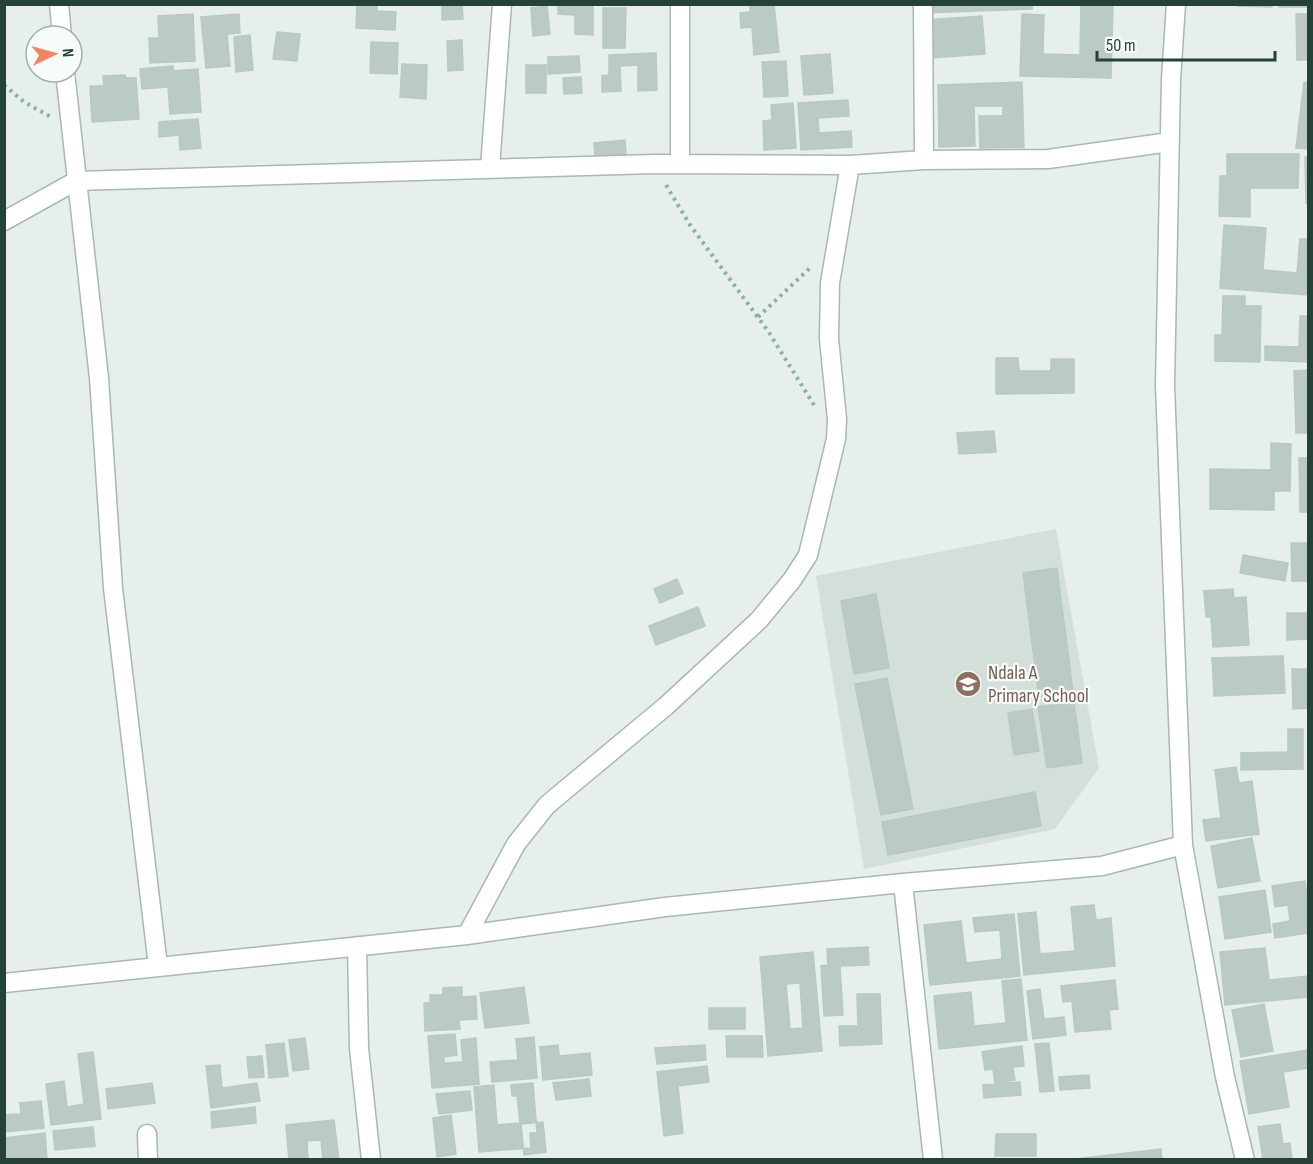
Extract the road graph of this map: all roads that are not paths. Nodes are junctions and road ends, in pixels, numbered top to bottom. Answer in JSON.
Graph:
{"nodes":[{"id":1,"x":59,"y":4,"type":"edge"},
{"id":2,"x":502,"y":4,"type":"edge"},
{"id":3,"x":680,"y":4,"type":"edge"},
{"id":4,"x":923,"y":4,"type":"edge"},
{"id":5,"x":1176,"y":4,"type":"edge"},
{"id":6,"x":61,"y":24,"type":"edge"},
{"id":7,"x":66,"y":84,"type":"edge"},
{"id":8,"x":1170,"y":142,"type":"junction"},
{"id":9,"x":924,"y":160,"type":"junction"},
{"id":10,"x":680,"y":164,"type":"junction"},
{"id":11,"x":850,"y":165,"type":"junction"},
{"id":12,"x":490,"y":168,"type":"junction"},
{"id":13,"x":76,"y":181,"type":"junction"},
{"id":14,"x":4,"y":221,"type":"edge"},
{"id":15,"x":1182,"y":845,"type":"junction"},
{"id":16,"x":903,"y":883,"type":"junction"},
{"id":17,"x":467,"y":936,"type":"junction"},
{"id":18,"x":357,"y":946,"type":"junction"},
{"id":19,"x":158,"y":966,"type":"junction"},
{"id":20,"x":4,"y":983,"type":"edge"},
{"id":21,"x":147,"y":1134,"type":"dead end"},
{"id":22,"x":148,"y":1160,"type":"edge"},
{"id":23,"x":371,"y":1160,"type":"edge"},
{"id":24,"x":933,"y":1160,"type":"edge"},
{"id":25,"x":1245,"y":1160,"type":"edge"}],
"edges":[{"from":1,"to":6,"type":"street"},
{"from":2,"to":12,"type":"street"},
{"from":3,"to":10,"type":"street"},
{"from":4,"to":9,"type":"street"},
{"from":5,"to":8,"type":"street"},
{"from":7,"to":13,"type":"street"},
{"from":8,"to":9,"type":"street"},
{"from":8,"to":15,"type":"street"},
{"from":9,"to":11,"type":"street"},
{"from":10,"to":11,"type":"street"},
{"from":10,"to":12,"type":"street"},
{"from":11,"to":17,"type":"street"},
{"from":12,"to":13,"type":"street"},
{"from":13,"to":14,"type":"street"},
{"from":13,"to":19,"type":"street"},
{"from":15,"to":16,"type":"street"},
{"from":15,"to":25,"type":"street"},
{"from":16,"to":17,"type":"street"},
{"from":16,"to":24,"type":"street"},
{"from":17,"to":18,"type":"street"},
{"from":18,"to":19,"type":"street"},
{"from":18,"to":23,"type":"street"},
{"from":19,"to":20,"type":"street"},
{"from":21,"to":22,"type":"street"}]}
